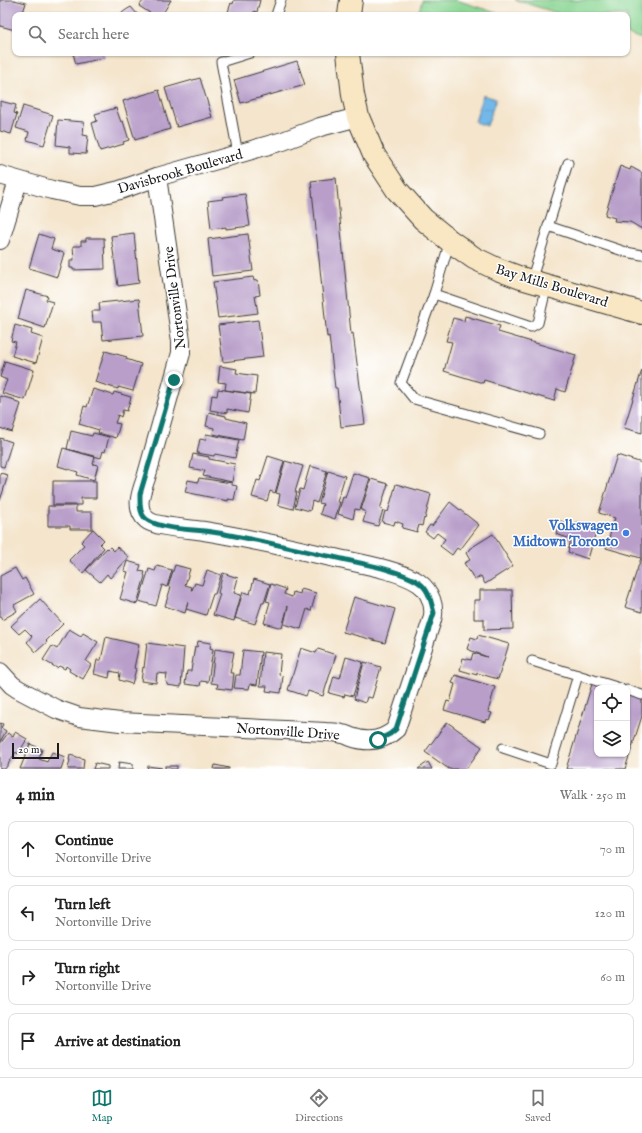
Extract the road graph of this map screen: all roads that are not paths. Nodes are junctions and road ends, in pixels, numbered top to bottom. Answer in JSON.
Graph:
{"nodes":[{"id":1,"x":281,"y":0,"type":"edge"},
{"id":2,"x":352,"y":0,"type":"edge"},
{"id":3,"x":277,"y":12,"type":"edge"},
{"id":4,"x":350,"y":12,"type":"edge"},
{"id":5,"x":240,"y":56,"type":"edge"},
{"id":6,"x":348,"y":56,"type":"edge"},
{"id":7,"x":358,"y":117,"type":"junction"},
{"id":8,"x":238,"y":154,"type":"junction"},
{"id":9,"x":568,"y":163,"type":"dead end"},
{"id":10,"x":0,"y":175,"type":"edge"},
{"id":11,"x":157,"y":177,"type":"junction"},
{"id":12,"x":18,"y":181,"type":"junction"},
{"id":13,"x":548,"y":226,"type":"junction"},
{"id":14,"x":0,"y":240,"type":"edge"},
{"id":15,"x":450,"y":242,"type":"junction"},
{"id":16,"x":642,"y":255,"type":"edge"},
{"id":17,"x":539,"y":283,"type":"junction"},
{"id":18,"x":434,"y":294,"type":"junction"},
{"id":19,"x":642,"y":313,"type":"edge"},
{"id":20,"x":539,"y":434,"type":"dead end"},
{"id":21,"x":532,"y":660,"type":"dead end"},
{"id":22,"x":0,"y":672,"type":"edge"},
{"id":23,"x":578,"y":675,"type":"junction"},
{"id":24,"x":610,"y":685,"type":"edge"},
{"id":25,"x":630,"y":691,"type":"edge"},
{"id":26,"x":642,"y":695,"type":"edge"},
{"id":27,"x":503,"y":748,"type":"dead end"}],
"edges":[{"from":1,"to":3,"type":"lane"},
{"from":2,"to":4,"type":"street"},
{"from":5,"to":8,"type":"lane"},
{"from":6,"to":7,"type":"street","name":"Bay Mills Boulevard"},
{"from":7,"to":8,"type":"street","name":"Davisbrook Boulevard"},
{"from":7,"to":15,"type":"street","name":"Bay Mills Boulevard"},
{"from":8,"to":11,"type":"street","name":"Davisbrook Boulevard"},
{"from":9,"to":13,"type":"lane"},
{"from":10,"to":12,"type":"street","name":"Davisbrook Boulevard"},
{"from":11,"to":12,"type":"street","name":"Davisbrook Boulevard"},
{"from":11,"to":22,"type":"street","name":"Nortonville Drive"},
{"from":12,"to":14,"type":"street"},
{"from":13,"to":16,"type":"lane"},
{"from":13,"to":17,"type":"lane"},
{"from":15,"to":17,"type":"street","name":"Bay Mills Boulevard"},
{"from":15,"to":18,"type":"lane"},
{"from":17,"to":18,"type":"lane"},
{"from":17,"to":19,"type":"street","name":"Bay Mills Boulevard"},
{"from":18,"to":20,"type":"lane"},
{"from":21,"to":23,"type":"lane"},
{"from":23,"to":24,"type":"lane"},
{"from":23,"to":27,"type":"lane"},
{"from":25,"to":26,"type":"lane"}]}
